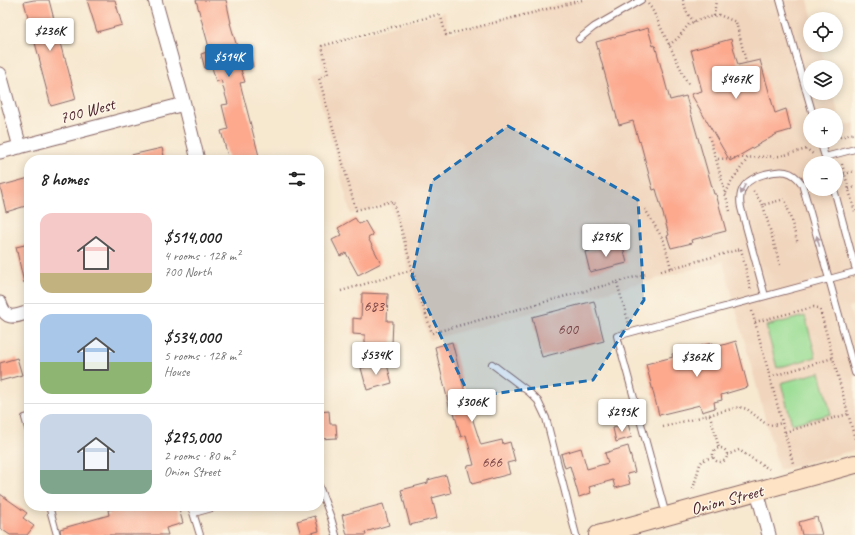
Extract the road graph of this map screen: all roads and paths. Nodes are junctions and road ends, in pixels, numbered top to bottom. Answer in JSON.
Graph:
{"nodes":[{"id":1,"x":155,"y":0,"type":"edge"},
{"id":2,"x":582,"y":0,"type":"edge"},
{"id":3,"x":641,"y":0,"type":"edge"},
{"id":4,"x":646,"y":0,"type":"edge"},
{"id":5,"x":683,"y":0,"type":"edge"},
{"id":6,"x":716,"y":0,"type":"edge"},
{"id":7,"x":780,"y":0,"type":"edge"},
{"id":8,"x":714,"y":16,"type":"junction"},
{"id":9,"x":694,"y":22,"type":"junction"},
{"id":10,"x":579,"y":39,"type":"dead end"},
{"id":11,"x":669,"y":45,"type":"junction"},
{"id":12,"x":746,"y":62,"type":"dead end"},
{"id":13,"x":0,"y":74,"type":"edge"},
{"id":14,"x":689,"y":86,"type":"dead end"},
{"id":15,"x":184,"y":104,"type":"junction"},
{"id":16,"x":811,"y":108,"type":"edge"},
{"id":17,"x":855,"y":133,"type":"edge"},
{"id":18,"x":709,"y":136,"type":"dead end"},
{"id":19,"x":843,"y":136,"type":"edge"},
{"id":20,"x":20,"y":147,"type":"junction"},
{"id":21,"x":855,"y":148,"type":"edge"},
{"id":22,"x":0,"y":152,"type":"edge"},
{"id":23,"x":197,"y":155,"type":"edge"},
{"id":24,"x":836,"y":156,"type":"edge"},
{"id":25,"x":749,"y":157,"type":"dead end"},
{"id":26,"x":716,"y":159,"type":"dead end"},
{"id":27,"x":843,"y":169,"type":"edge"},
{"id":28,"x":739,"y":171,"type":"junction"},
{"id":29,"x":855,"y":171,"type":"edge"},
{"id":30,"x":844,"y":174,"type":"junction"},
{"id":31,"x":742,"y":175,"type":"dead end"},
{"id":32,"x":855,"y":187,"type":"edge"},
{"id":33,"x":849,"y":189,"type":"junction"},
{"id":34,"x":752,"y":190,"type":"dead end"},
{"id":35,"x":726,"y":193,"type":"dead end"},
{"id":36,"x":836,"y":196,"type":"edge"},
{"id":37,"x":853,"y":199,"type":"edge"},
{"id":38,"x":763,"y":205,"type":"junction"},
{"id":39,"x":645,"y":208,"type":"dead end"},
{"id":40,"x":855,"y":212,"type":"edge"},
{"id":41,"x":798,"y":244,"type":"dead end"},
{"id":42,"x":741,"y":249,"type":"dead end"},
{"id":43,"x":780,"y":264,"type":"dead end"},
{"id":44,"x":855,"y":267,"type":"edge"},
{"id":45,"x":671,"y":268,"type":"junction"},
{"id":46,"x":412,"y":270,"type":"junction"},
{"id":47,"x":661,"y":271,"type":"dead end"},
{"id":48,"x":855,"y":272,"type":"edge"},
{"id":49,"x":646,"y":274,"type":"dead end"},
{"id":50,"x":829,"y":279,"type":"junction"},
{"id":51,"x":617,"y":283,"type":"junction"},
{"id":52,"x":341,"y":290,"type":"dead end"},
{"id":53,"x":765,"y":296,"type":"junction"},
{"id":54,"x":0,"y":303,"type":"edge"},
{"id":55,"x":752,"y":311,"type":"dead end"},
{"id":56,"x":626,"y":313,"type":"dead end"},
{"id":57,"x":24,"y":314,"type":"edge"},
{"id":58,"x":5,"y":317,"type":"edge"},
{"id":59,"x":755,"y":322,"type":"junction"},
{"id":60,"x":833,"y":358,"type":"junction"},
{"id":61,"x":492,"y":364,"type":"dead end"},
{"id":62,"x":855,"y":373,"type":"edge"},
{"id":63,"x":770,"y":377,"type":"junction"},
{"id":64,"x":848,"y":414,"type":"junction"},
{"id":65,"x":710,"y":415,"type":"junction"},
{"id":66,"x":782,"y":423,"type":"junction"},
{"id":67,"x":663,"y":428,"type":"dead end"},
{"id":68,"x":785,"y":432,"type":"junction"},
{"id":69,"x":855,"y":439,"type":"edge"},
{"id":70,"x":719,"y":448,"type":"junction"},
{"id":71,"x":727,"y":455,"type":"junction"},
{"id":72,"x":713,"y":457,"type":"junction"},
{"id":73,"x":793,"y":463,"type":"dead end"},
{"id":74,"x":855,"y":464,"type":"edge"},
{"id":75,"x":769,"y":469,"type":"dead end"},
{"id":76,"x":692,"y":489,"type":"dead end"},
{"id":77,"x":757,"y":491,"type":"junction"},
{"id":78,"x":324,"y":499,"type":"edge"},
{"id":79,"x":50,"y":511,"type":"edge"},
{"id":80,"x":201,"y":511,"type":"edge"},
{"id":81,"x":194,"y":513,"type":"joint"},
{"id":82,"x":667,"y":516,"type":"junction"},
{"id":83,"x":638,"y":530,"type":"edge"},
{"id":84,"x":57,"y":535,"type":"edge"},
{"id":85,"x":200,"y":535,"type":"edge"},
{"id":86,"x":336,"y":535,"type":"edge"},
{"id":87,"x":576,"y":535,"type":"edge"},
{"id":88,"x":598,"y":535,"type":"edge"},
{"id":89,"x":769,"y":535,"type":"edge"}],
"edges":[{"from":1,"to":15,"type":"street"},
{"from":2,"to":46,"type":"path"},
{"from":3,"to":10,"type":"lane"},
{"from":4,"to":11,"type":"path"},
{"from":5,"to":9,"type":"path"},
{"from":6,"to":8,"type":"path"},
{"from":7,"to":16,"type":"lane"},
{"from":8,"to":9,"type":"path"},
{"from":8,"to":12,"type":"path"},
{"from":9,"to":11,"type":"path"},
{"from":11,"to":14,"type":"path"},
{"from":13,"to":20,"type":"street"},
{"from":15,"to":20,"type":"street","name":"700 West"},
{"from":15,"to":23,"type":"street"},
{"from":17,"to":19,"type":"path"},
{"from":18,"to":26,"type":"path"},
{"from":20,"to":22,"type":"street","name":"700 West"},
{"from":21,"to":24,"type":"lane"},
{"from":25,"to":28,"type":"path"},
{"from":27,"to":30,"type":"path"},
{"from":28,"to":31,"type":"path"},
{"from":28,"to":35,"type":"path"},
{"from":29,"to":30,"type":"path"},
{"from":30,"to":33,"type":"path"},
{"from":32,"to":33,"type":"path"},
{"from":33,"to":37,"type":"path"},
{"from":34,"to":38,"type":"path"},
{"from":36,"to":44,"type":"lane"},
{"from":37,"to":40,"type":"path"},
{"from":38,"to":41,"type":"path"},
{"from":38,"to":43,"type":"path"},
{"from":39,"to":45,"type":"path"},
{"from":42,"to":45,"type":"path"},
{"from":45,"to":47,"type":"path"},
{"from":46,"to":51,"type":"path"},
{"from":46,"to":52,"type":"path"},
{"from":48,"to":50,"type":"lane"},
{"from":49,"to":51,"type":"path"},
{"from":50,"to":53,"type":"lane"},
{"from":50,"to":53,"type":"lane","one_way":true},
{"from":50,"to":62,"type":"lane"},
{"from":51,"to":56,"type":"path"},
{"from":53,"to":82,"type":"lane"},
{"from":54,"to":58,"type":"street"},
{"from":55,"to":59,"type":"path"},
{"from":57,"to":58,"type":"street"},
{"from":59,"to":60,"type":"path"},
{"from":59,"to":63,"type":"path"},
{"from":60,"to":63,"type":"path"},
{"from":60,"to":64,"type":"path"},
{"from":61,"to":87,"type":"lane"},
{"from":63,"to":66,"type":"path"},
{"from":64,"to":68,"type":"path"},
{"from":64,"to":69,"type":"path"},
{"from":65,"to":66,"type":"path"},
{"from":65,"to":67,"type":"path"},
{"from":65,"to":70,"type":"path"},
{"from":66,"to":68,"type":"path"},
{"from":68,"to":73,"type":"path"},
{"from":70,"to":71,"type":"path"},
{"from":70,"to":72,"type":"path"},
{"from":71,"to":72,"type":"path"},
{"from":71,"to":75,"type":"path"},
{"from":72,"to":76,"type":"path"},
{"from":74,"to":77,"type":"street","name":"Onion Street"},
{"from":77,"to":82,"type":"street","name":"Onion Street"},
{"from":77,"to":89,"type":"street"},
{"from":78,"to":86,"type":"lane"},
{"from":79,"to":84,"type":"lane"},
{"from":80,"to":81,"type":"lane"},
{"from":81,"to":85,"type":"lane"},
{"from":82,"to":83,"type":"street","name":"Onion Street"},
{"from":83,"to":88,"type":"street","name":"Onion Street"}]}
